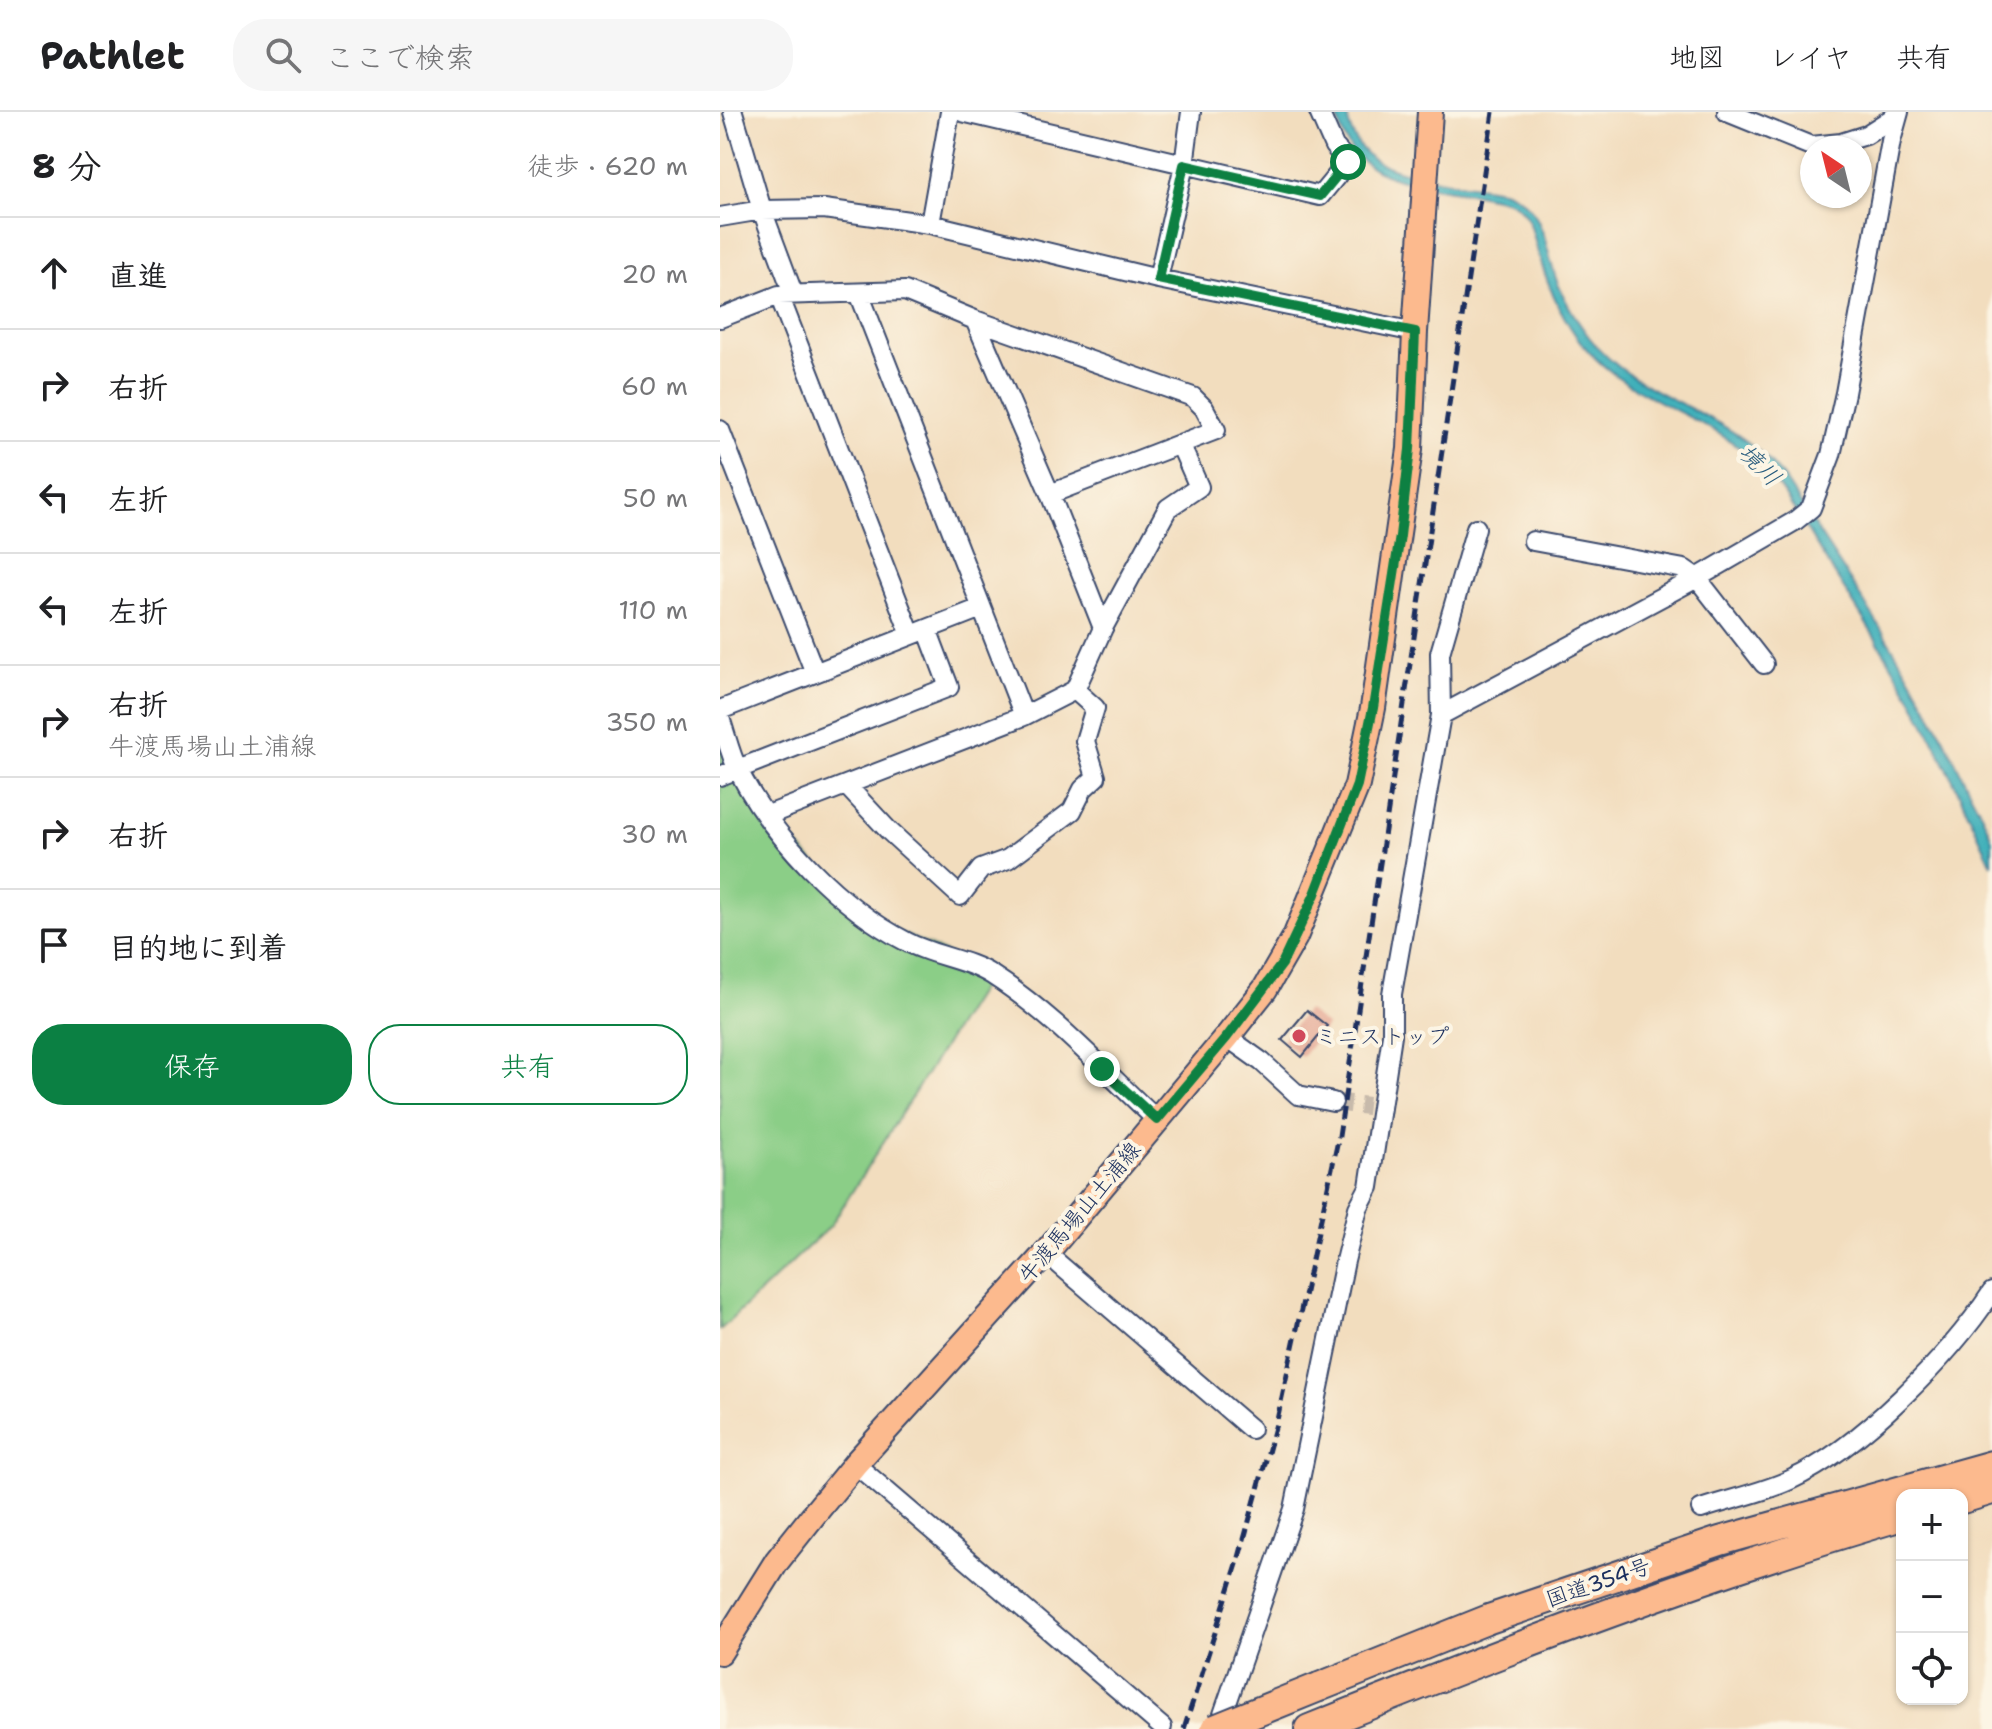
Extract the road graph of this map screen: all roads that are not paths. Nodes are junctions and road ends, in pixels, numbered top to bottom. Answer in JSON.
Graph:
{"nodes":[{"id":1,"x":733,"y":112,"type":"edge"},
{"id":2,"x":950,"y":112,"type":"edge"},
{"id":3,"x":962,"y":112,"type":"edge"},
{"id":4,"x":1191,"y":112,"type":"edge"},
{"id":5,"x":1319,"y":112,"type":"edge"},
{"id":6,"x":1430,"y":112,"type":"edge"},
{"id":7,"x":1727,"y":112,"type":"edge"},
{"id":8,"x":1898,"y":113,"type":"edge"},
{"id":9,"x":1184,"y":165,"type":"junction"},
{"id":10,"x":762,"y":210,"type":"junction"},
{"id":11,"x":720,"y":217,"type":"edge"},
{"id":12,"x":930,"y":224,"type":"junction"},
{"id":13,"x":1158,"y":279,"type":"junction"},
{"id":14,"x":859,"y":293,"type":"junction"},
{"id":15,"x":786,"y":294,"type":"junction"},
{"id":16,"x":720,"y":318,"type":"edge"},
{"id":17,"x":975,"y":320,"type":"junction"},
{"id":18,"x":1415,"y":332,"type":"junction"},
{"id":19,"x":720,"y":430,"type":"edge"},
{"id":20,"x":1180,"y":444,"type":"junction"},
{"id":21,"x":1050,"y":494,"type":"junction"},
{"id":22,"x":1476,"y":528,"type":"dead end"},
{"id":23,"x":1533,"y":541,"type":"dead end"},
{"id":24,"x":1697,"y":578,"type":"junction"},
{"id":25,"x":981,"y":608,"type":"junction"},
{"id":26,"x":1103,"y":628,"type":"junction"},
{"id":27,"x":919,"y":632,"type":"junction"},
{"id":28,"x":1764,"y":664,"type":"dead end"},
{"id":29,"x":815,"y":673,"type":"junction"},
{"id":30,"x":1075,"y":690,"type":"junction"},
{"id":31,"x":720,"y":710,"type":"edge"},
{"id":32,"x":1441,"y":715,"type":"junction"},
{"id":33,"x":1024,"y":716,"type":"junction"},
{"id":34,"x":720,"y":718,"type":"edge"},
{"id":35,"x":738,"y":769,"type":"junction"},
{"id":36,"x":720,"y":776,"type":"edge"},
{"id":37,"x":847,"y":786,"type":"junction"},
{"id":38,"x":768,"y":815,"type":"junction"},
{"id":39,"x":1227,"y":1037,"type":"junction"},
{"id":40,"x":1333,"y":1102,"type":"tunnel mouth"},
{"id":41,"x":1157,"y":1120,"type":"junction"},
{"id":42,"x":1046,"y":1253,"type":"junction"},
{"id":43,"x":1992,"y":1292,"type":"edge"},
{"id":44,"x":1251,"y":1429,"type":"dead end"},
{"id":45,"x":855,"y":1464,"type":"junction"},
{"id":46,"x":1992,"y":1465,"type":"edge"},
{"id":47,"x":1992,"y":1490,"type":"edge"},
{"id":48,"x":1968,"y":1497,"type":"edge"},
{"id":49,"x":1701,"y":1509,"type":"dead end"},
{"id":50,"x":1896,"y":1518,"type":"edge"},
{"id":51,"x":720,"y":1652,"type":"edge"},
{"id":52,"x":1162,"y":1727,"type":"edge"},
{"id":53,"x":1216,"y":1729,"type":"edge"},
{"id":54,"x":1309,"y":1729,"type":"edge"}],
"edges":[{"from":1,"to":10,"type":"street"},
{"from":2,"to":12,"type":"street"},
{"from":3,"to":9,"type":"street"},
{"from":4,"to":9,"type":"street"},
{"from":5,"to":9,"type":"street"},
{"from":6,"to":18,"type":"main road","name":"牛渡馬場山土浦線"},
{"from":7,"to":8,"type":"street"},
{"from":8,"to":24,"type":"street"},
{"from":9,"to":13,"type":"street"},
{"from":10,"to":11,"type":"street"},
{"from":10,"to":12,"type":"street"},
{"from":10,"to":15,"type":"street"},
{"from":12,"to":13,"type":"street"},
{"from":13,"to":18,"type":"street"},
{"from":14,"to":15,"type":"street"},
{"from":14,"to":17,"type":"street"},
{"from":14,"to":25,"type":"street"},
{"from":15,"to":16,"type":"street"},
{"from":15,"to":27,"type":"street"},
{"from":17,"to":20,"type":"street"},
{"from":17,"to":21,"type":"street"},
{"from":18,"to":39,"type":"main road","name":"牛渡馬場山土浦線"},
{"from":19,"to":29,"type":"street"},
{"from":20,"to":21,"type":"street"},
{"from":20,"to":26,"type":"street"},
{"from":21,"to":26,"type":"street"},
{"from":22,"to":32,"type":"street"},
{"from":23,"to":24,"type":"street"},
{"from":24,"to":28,"type":"street"},
{"from":24,"to":32,"type":"street"},
{"from":25,"to":27,"type":"street"},
{"from":25,"to":33,"type":"street"},
{"from":26,"to":30,"type":"street"},
{"from":27,"to":29,"type":"street"},
{"from":27,"to":35,"type":"street"},
{"from":29,"to":31,"type":"street"},
{"from":30,"to":33,"type":"street"},
{"from":30,"to":37,"type":"street"},
{"from":32,"to":53,"type":"street"},
{"from":33,"to":37,"type":"street"},
{"from":34,"to":35,"type":"street"},
{"from":35,"to":36,"type":"street"},
{"from":35,"to":38,"type":"street"},
{"from":37,"to":38,"type":"street"},
{"from":38,"to":41,"type":"street"},
{"from":39,"to":40,"type":"street"},
{"from":39,"to":41,"type":"main road","name":"牛渡馬場山土浦線"},
{"from":41,"to":42,"type":"main road","name":"牛渡馬場山土浦線"},
{"from":42,"to":44,"type":"street"},
{"from":42,"to":45,"type":"main road","name":"牛渡馬場山土浦線"},
{"from":43,"to":49,"type":"street"},
{"from":45,"to":51,"type":"main road","name":"牛渡馬場山土浦線"},
{"from":45,"to":52,"type":"street"},
{"from":46,"to":53,"type":"highway","name":"国道354号","bridge":true},
{"from":47,"to":48,"type":"highway"},
{"from":50,"to":54,"type":"highway","name":"国道354号"}]}
